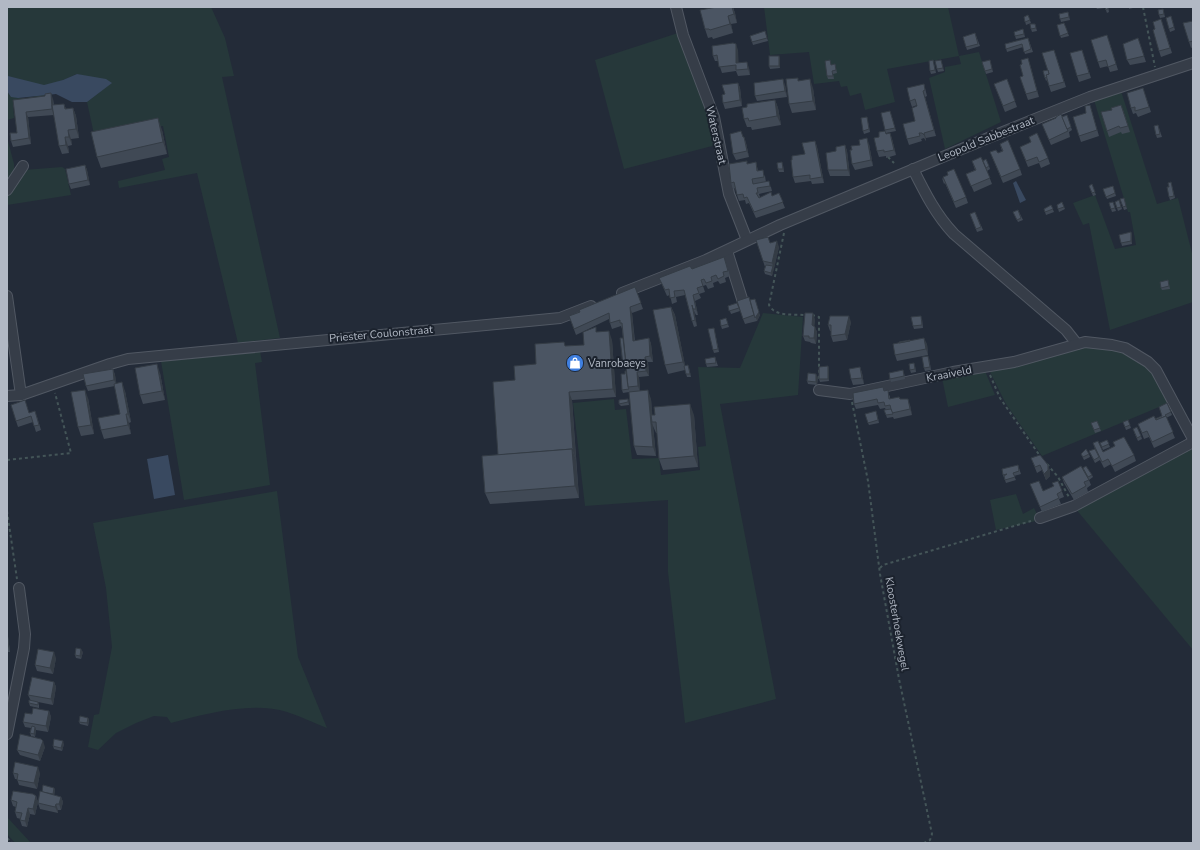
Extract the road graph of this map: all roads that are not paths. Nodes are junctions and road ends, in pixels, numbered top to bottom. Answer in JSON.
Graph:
{"nodes":[{"id":1,"x":676,"y":7,"type":"edge"},
{"id":2,"x":1193,"y":63,"type":"edge"},
{"id":3,"x":23,"y":166,"type":"dead end"},
{"id":4,"x":913,"y":169,"type":"junction"},
{"id":5,"x":7,"y":190,"type":"edge"},
{"id":6,"x":747,"y":240,"type":"junction"},
{"id":7,"x":727,"y":251,"type":"junction"},
{"id":8,"x":7,"y":296,"type":"edge"},
{"id":9,"x":743,"y":302,"type":"edge"},
{"id":10,"x":1077,"y":344,"type":"junction"},
{"id":11,"x":819,"y":390,"type":"road end"},
{"id":12,"x":21,"y":395,"type":"junction"},
{"id":13,"x":7,"y":396,"type":"edge"},
{"id":14,"x":1193,"y":439,"type":"edge"},
{"id":15,"x":1193,"y":442,"type":"edge"},
{"id":16,"x":1040,"y":518,"type":"road end"},
{"id":17,"x":19,"y":588,"type":"road end"},
{"id":18,"x":7,"y":734,"type":"edge"}],
"edges":[{"from":1,"to":6,"type":"street","name":"Waterstraat"},
{"from":2,"to":4,"type":"street","name":"Leopold Sabbestraat"},
{"from":3,"to":5,"type":"street"},
{"from":4,"to":6,"type":"street","name":"Leopold Sabbestraat"},
{"from":4,"to":10,"type":"street"},
{"from":6,"to":7,"type":"street","name":"Priester Coulonstraat"},
{"from":7,"to":9,"type":"street"},
{"from":7,"to":12,"type":"street","name":"Priester Coulonstraat"},
{"from":8,"to":12,"type":"street"},
{"from":10,"to":11,"type":"street","name":"Kraaiveld"},
{"from":10,"to":14,"type":"street","name":"Kraaiveld"},
{"from":12,"to":13,"type":"street","name":"Priester Coulonstraat"},
{"from":15,"to":16,"type":"street"},
{"from":17,"to":18,"type":"street"}]}
